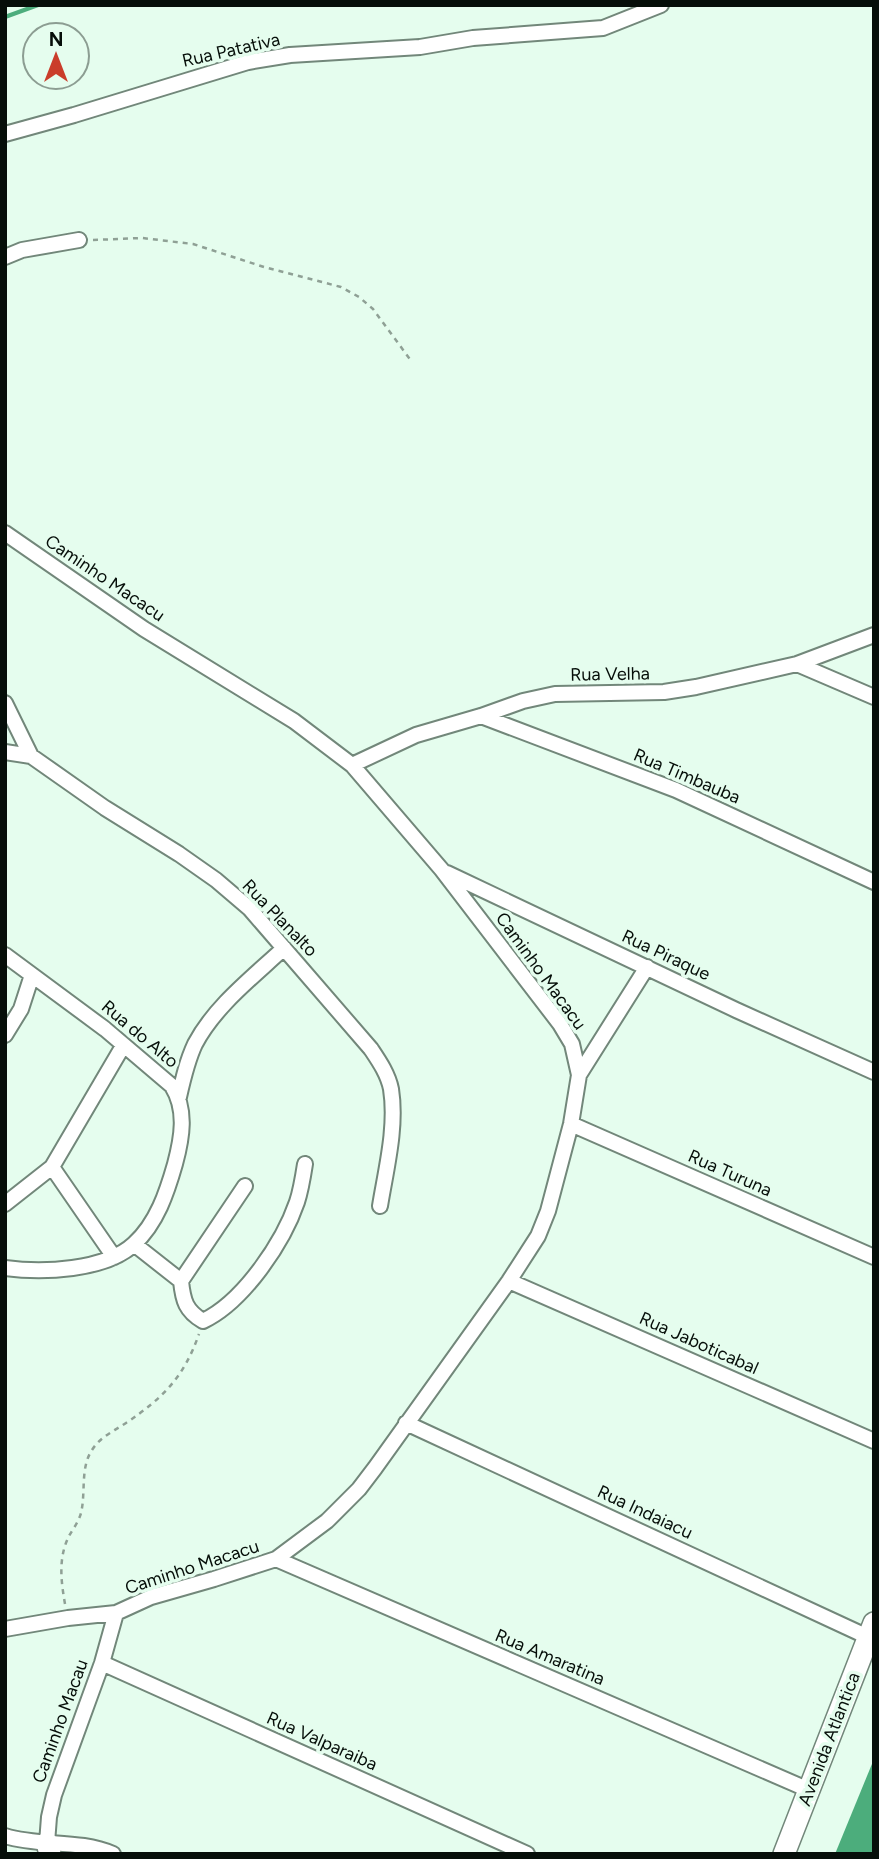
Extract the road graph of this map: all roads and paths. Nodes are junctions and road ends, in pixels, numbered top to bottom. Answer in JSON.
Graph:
{"nodes":[{"id":1,"x":661,"y":5,"type":"edge"},
{"id":2,"x":5,"y":134,"type":"edge"},
{"id":3,"x":79,"y":240,"type":"joint"},
{"id":4,"x":5,"y":257,"type":"edge"},
{"id":5,"x":412,"y":362,"type":"dead end"},
{"id":6,"x":5,"y":533,"type":"edge"},
{"id":7,"x":874,"y":635,"type":"edge"},
{"id":8,"x":797,"y":664,"type":"junction"},
{"id":9,"x":874,"y":697,"type":"edge"},
{"id":10,"x":5,"y":703,"type":"edge"},
{"id":11,"x":481,"y":716,"type":"junction"},
{"id":12,"x":5,"y":752,"type":"edge"},
{"id":13,"x":31,"y":756,"type":"junction"},
{"id":14,"x":352,"y":765,"type":"junction"},
{"id":15,"x":442,"y":870,"type":"junction"},
{"id":16,"x":874,"y":882,"type":"edge"},
{"id":17,"x":284,"y":948,"type":"junction"},
{"id":18,"x":5,"y":955,"type":"edge"},
{"id":19,"x":646,"y":967,"type":"junction"},
{"id":20,"x":32,"y":975,"type":"junction"},
{"id":21,"x":5,"y":1035,"type":"edge"},
{"id":22,"x":123,"y":1046,"type":"junction"},
{"id":23,"x":874,"y":1072,"type":"edge"},
{"id":24,"x":579,"y":1075,"type":"junction"},
{"id":25,"x":178,"y":1097,"type":"junction"},
{"id":26,"x":571,"y":1124,"type":"junction"},
{"id":27,"x":305,"y":1164,"type":"dead end"},
{"id":28,"x":52,"y":1167,"type":"junction"},
{"id":29,"x":245,"y":1186,"type":"dead end"},
{"id":30,"x":5,"y":1204,"type":"edge"},
{"id":31,"x":380,"y":1206,"type":"dead end"},
{"id":32,"x":134,"y":1244,"type":"junction"},
{"id":33,"x":114,"y":1257,"type":"junction"},
{"id":34,"x":874,"y":1257,"type":"edge"},
{"id":35,"x":5,"y":1268,"type":"edge"},
{"id":36,"x":509,"y":1281,"type":"junction"},
{"id":37,"x":181,"y":1282,"type":"junction"},
{"id":38,"x":203,"y":1321,"type":"junction"},
{"id":39,"x":406,"y":1423,"type":"junction"},
{"id":40,"x":874,"y":1441,"type":"edge"},
{"id":41,"x":276,"y":1559,"type":"junction"},
{"id":42,"x":116,"y":1613,"type":"junction"},
{"id":43,"x":68,"y":1618,"type":"junction"},
{"id":44,"x":5,"y":1629,"type":"edge"},
{"id":45,"x":871,"y":1630,"type":"edge"},
{"id":46,"x":102,"y":1663,"type":"junction"},
{"id":47,"x":809,"y":1790,"type":"junction"},
{"id":48,"x":5,"y":1836,"type":"edge"},
{"id":49,"x":49,"y":1849,"type":"edge"},
{"id":50,"x":113,"y":1854,"type":"edge"},
{"id":51,"x":527,"y":1854,"type":"edge"},
{"id":52,"x":784,"y":1854,"type":"edge"}],
"edges":[{"from":1,"to":2,"type":"street","name":"Rua Patativa"},
{"from":3,"to":4,"type":"street"},
{"from":3,"to":5,"type":"path"},
{"from":6,"to":14,"type":"street","name":"Caminho Macacu"},
{"from":7,"to":8,"type":"street","name":"Rua Velha"},
{"from":8,"to":9,"type":"street"},
{"from":8,"to":11,"type":"street","name":"Rua Velha"},
{"from":10,"to":13,"type":"street"},
{"from":11,"to":14,"type":"street","name":"Rua Velha"},
{"from":11,"to":16,"type":"street","name":"Rua Timbauba"},
{"from":12,"to":13,"type":"street","name":"Rua Planalto"},
{"from":13,"to":17,"type":"street","name":"Rua Planalto"},
{"from":14,"to":15,"type":"street","name":"Caminho Macacu"},
{"from":15,"to":19,"type":"street","name":"Rua Piraque"},
{"from":15,"to":24,"type":"street","name":"Caminho Macacu"},
{"from":17,"to":25,"type":"street"},
{"from":17,"to":31,"type":"street","name":"Rua Planalto"},
{"from":18,"to":20,"type":"street","name":"Rua do Alto"},
{"from":19,"to":23,"type":"street","name":"Rua Piraque"},
{"from":19,"to":24,"type":"street"},
{"from":20,"to":21,"type":"street"},
{"from":20,"to":22,"type":"street","name":"Rua do Alto"},
{"from":22,"to":25,"type":"street","name":"Rua do Alto"},
{"from":22,"to":28,"type":"street"},
{"from":24,"to":26,"type":"street","name":"Caminho Macacu"},
{"from":25,"to":32,"type":"street","name":"Rua do Alto"},
{"from":26,"to":34,"type":"street","name":"Rua Turuna"},
{"from":26,"to":36,"type":"street","name":"Caminho Macacu"},
{"from":27,"to":38,"type":"street"},
{"from":28,"to":30,"type":"street"},
{"from":28,"to":33,"type":"street"},
{"from":29,"to":37,"type":"street"},
{"from":32,"to":33,"type":"street","name":"Rua do Alto"},
{"from":32,"to":37,"type":"street"},
{"from":33,"to":35,"type":"street","name":"Rua do Alto"},
{"from":36,"to":39,"type":"street","name":"Caminho Macacu"},
{"from":36,"to":40,"type":"street","name":"Rua Jaboticabal"},
{"from":37,"to":38,"type":"street"},
{"from":38,"to":43,"type":"path"},
{"from":39,"to":41,"type":"street","name":"Caminho Macacu"},
{"from":39,"to":45,"type":"street","name":"Rua Indaiacu"},
{"from":41,"to":42,"type":"street","name":"Caminho Macacu"},
{"from":41,"to":47,"type":"street","name":"Rua Amaratina"},
{"from":42,"to":43,"type":"street","name":"Caminho Macacu"},
{"from":42,"to":46,"type":"street","name":"Caminho Macau"},
{"from":43,"to":44,"type":"street","name":"Caminho Macacu"},
{"from":45,"to":47,"type":"street","name":"Avenida Atlantica"},
{"from":46,"to":49,"type":"street","name":"Caminho Macau"},
{"from":46,"to":51,"type":"street","name":"Rua Valparaiba"},
{"from":47,"to":52,"type":"street","name":"Avenida Atlantica"},
{"from":48,"to":49,"type":"street"},
{"from":49,"to":50,"type":"street"}]}
